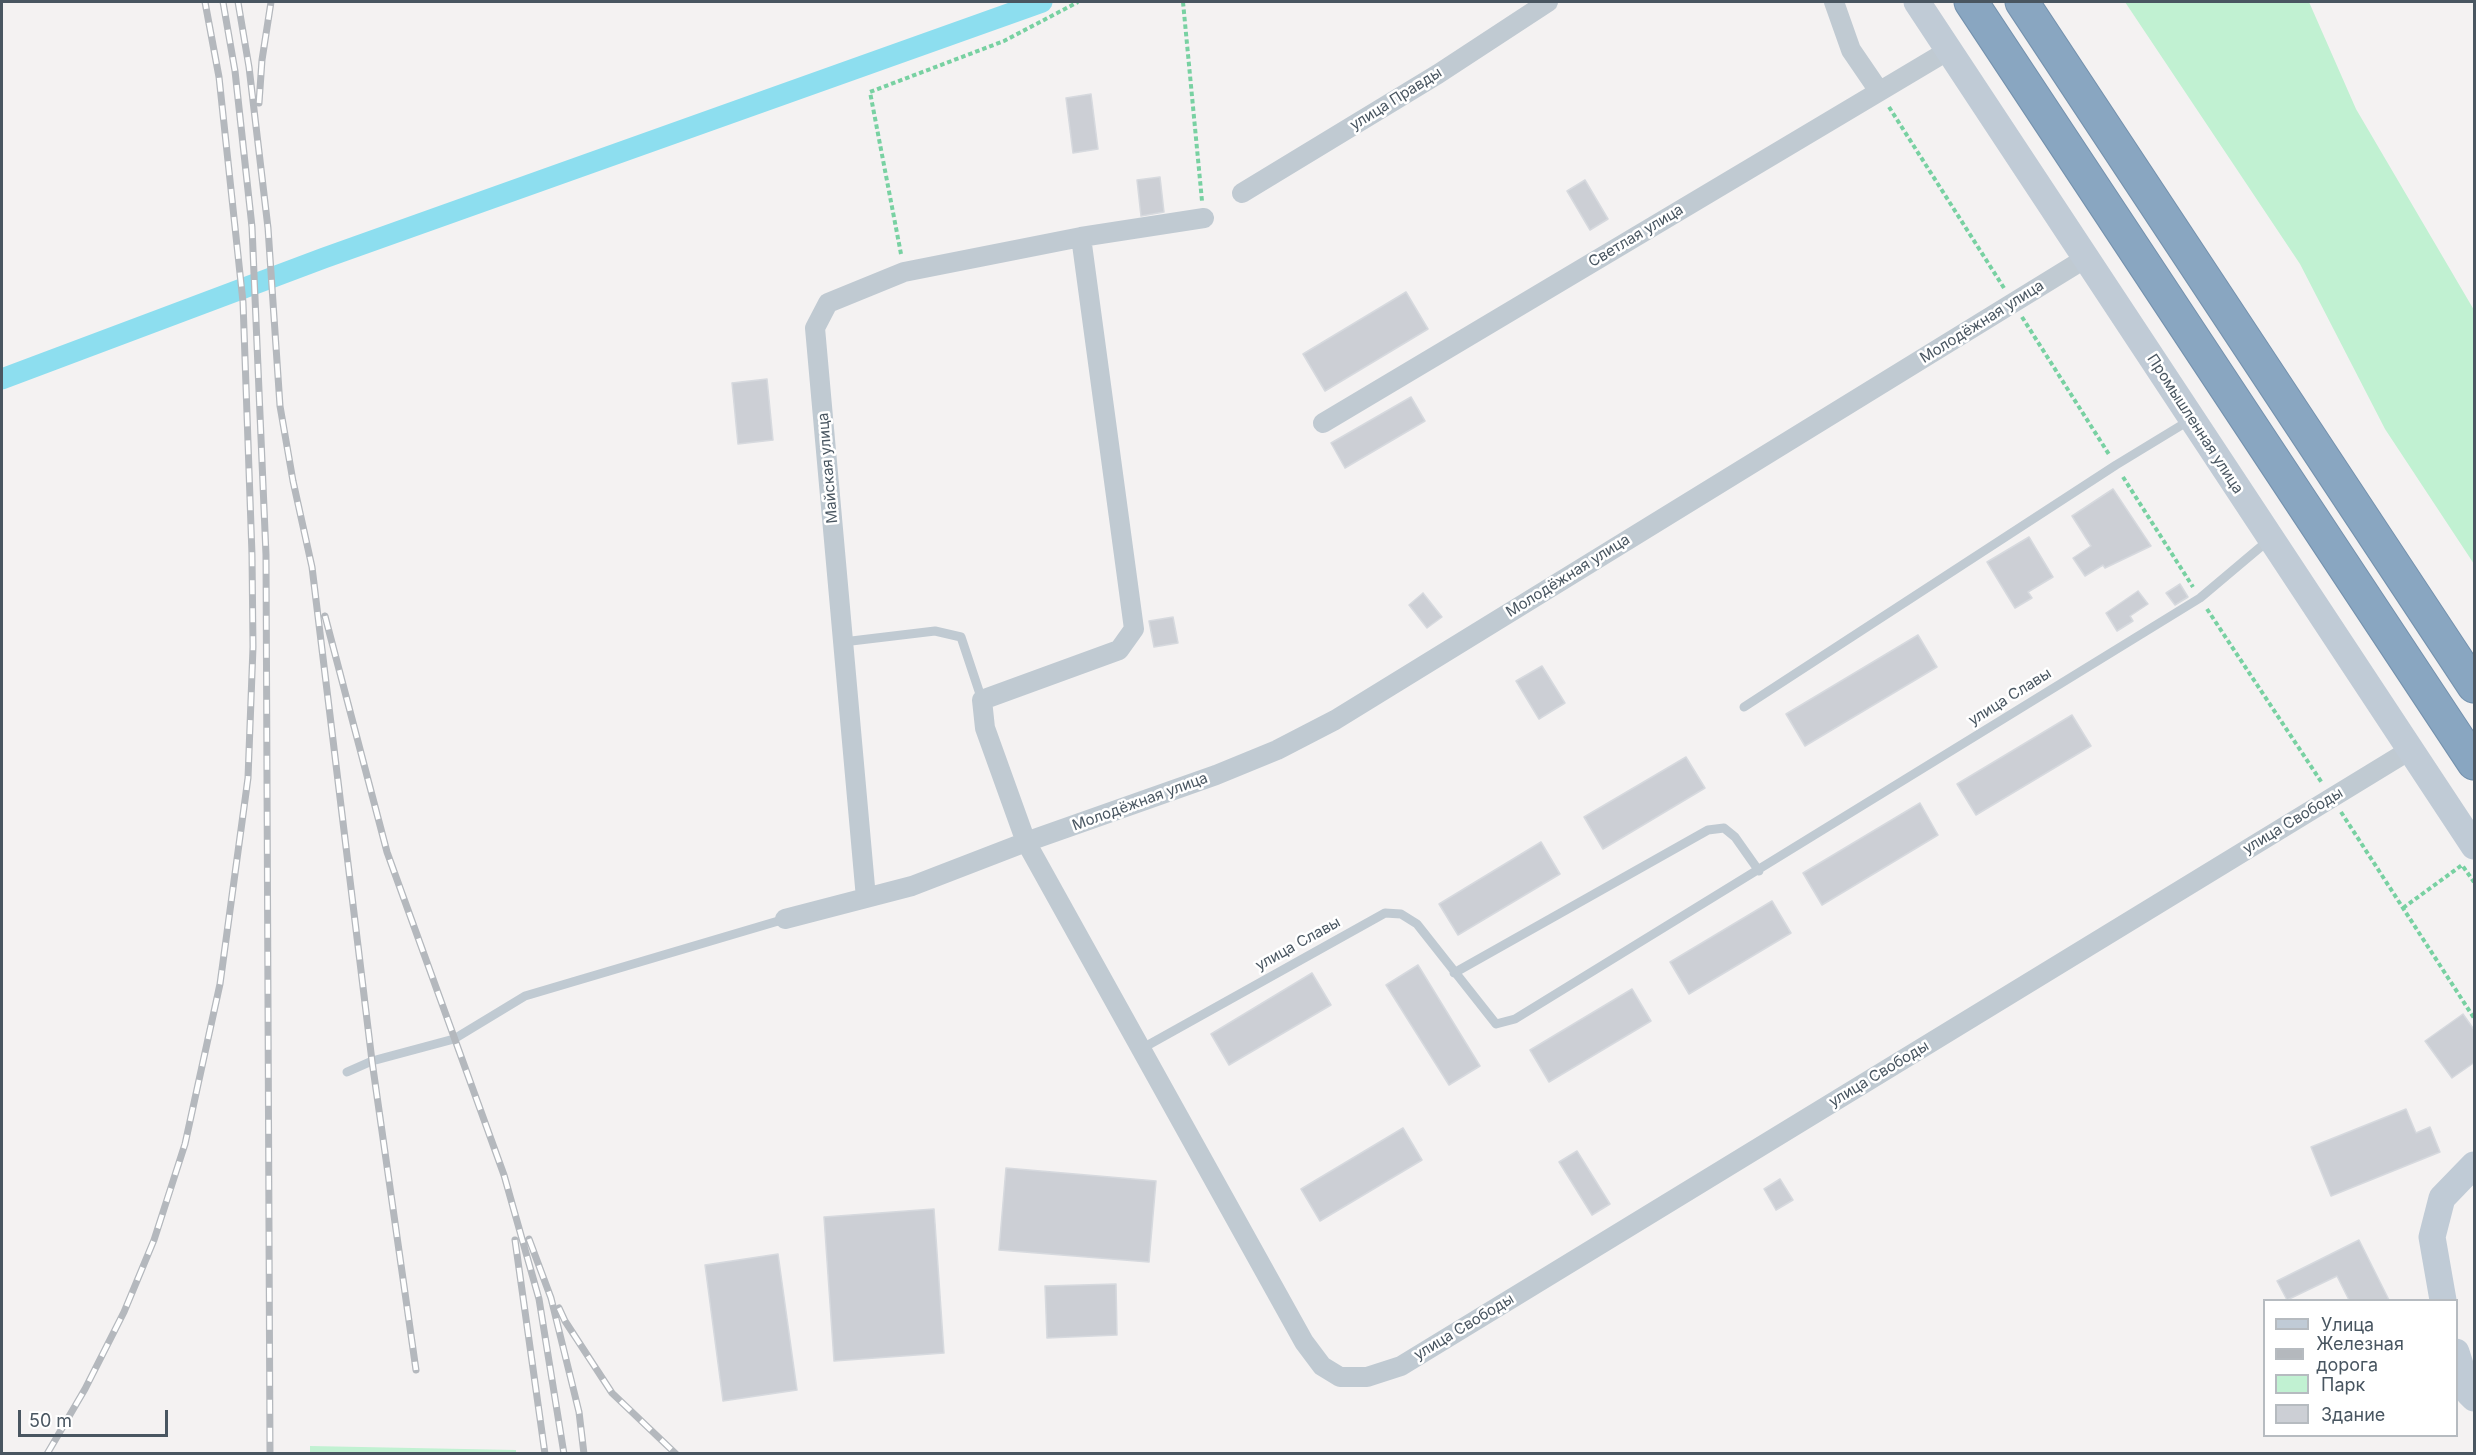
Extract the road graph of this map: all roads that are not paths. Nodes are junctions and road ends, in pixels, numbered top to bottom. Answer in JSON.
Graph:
{"nodes":[{"id":1,"x":1548,"y":2,"type":"edge"},
{"id":2,"x":1834,"y":2,"type":"edge"},
{"id":3,"x":1917,"y":2,"type":"edge"},
{"id":4,"x":1971,"y":2,"type":"edge"},
{"id":5,"x":2022,"y":2,"type":"edge"},
{"id":6,"x":1949,"y":50,"type":"junction"},
{"id":7,"x":1879,"y":91,"type":"junction"},
{"id":8,"x":1242,"y":193,"type":"dead end"},
{"id":9,"x":1204,"y":218,"type":"road end"},
{"id":10,"x":1081,"y":237,"type":"junction"},
{"id":11,"x":2085,"y":258,"type":"junction"},
{"id":12,"x":2192,"y":419,"type":"junction"},
{"id":13,"x":1323,"y":423,"type":"dead end"},
{"id":14,"x":2271,"y":539,"type":"junction"},
{"id":15,"x":843,"y":642,"type":"junction"},
{"id":16,"x":2475,"y":686,"type":"edge"},
{"id":17,"x":982,"y":700,"type":"junction"},
{"id":18,"x":1744,"y":707,"type":"dead end"},
{"id":19,"x":2410,"y":750,"type":"junction"},
{"id":20,"x":2475,"y":763,"type":"edge"},
{"id":21,"x":1026,"y":842,"type":"junction"},
{"id":22,"x":2475,"y":846,"type":"edge"},
{"id":23,"x":1759,"y":871,"type":"junction"},
{"id":24,"x":866,"y":898,"type":"junction"},
{"id":25,"x":784,"y":919,"type":"joint"},
{"id":26,"x":1454,"y":973,"type":"junction"},
{"id":27,"x":1141,"y":1049,"type":"junction"},
{"id":28,"x":347,"y":1072,"type":"dead end"},
{"id":29,"x":2475,"y":1165,"type":"edge"},
{"id":30,"x":2443,"y":1299,"type":"edge"},
{"id":31,"x":2458,"y":1355,"type":"edge"},
{"id":32,"x":2475,"y":1398,"type":"edge"}],
"edges":[{"from":1,"to":8,"type":"street","name":"улица Правды"},
{"from":2,"to":7,"type":"street"},
{"from":3,"to":6,"type":"street","name":"Промышленная улица"},
{"from":4,"to":20,"type":"highway"},
{"from":5,"to":16,"type":"highway"},
{"from":6,"to":7,"type":"street","name":"Светлая улица"},
{"from":6,"to":11,"type":"street","name":"Промышленная улица"},
{"from":7,"to":13,"type":"street","name":"Светлая улица"},
{"from":9,"to":10,"type":"street","name":"Майская улица"},
{"from":10,"to":15,"type":"street","name":"Майская улица"},
{"from":10,"to":17,"type":"street"},
{"from":11,"to":12,"type":"street","name":"Промышленная улица"},
{"from":11,"to":21,"type":"street","name":"Молодёжная улица"},
{"from":12,"to":14,"type":"street","name":"Промышленная улица"},
{"from":12,"to":18,"type":"lane"},
{"from":14,"to":19,"type":"street","name":"Промышленная улица"},
{"from":14,"to":23,"type":"lane","name":"улица Славы"},
{"from":15,"to":17,"type":"lane"},
{"from":15,"to":24,"type":"street","name":"Майская улица"},
{"from":17,"to":21,"type":"street"},
{"from":19,"to":22,"type":"street","name":"Промышленная улица"},
{"from":19,"to":27,"type":"street","name":"улица Свободы"},
{"from":21,"to":24,"type":"street","name":"Молодёжная улица"},
{"from":21,"to":27,"type":"street"},
{"from":23,"to":26,"type":"lane"},
{"from":23,"to":26,"type":"lane","name":"улица Славы"},
{"from":24,"to":25,"type":"street","name":"Молодёжная улица"},
{"from":25,"to":28,"type":"lane"},
{"from":26,"to":27,"type":"lane","name":"улица Славы"},
{"from":29,"to":30,"type":"street"},
{"from":31,"to":32,"type":"street"}]}
